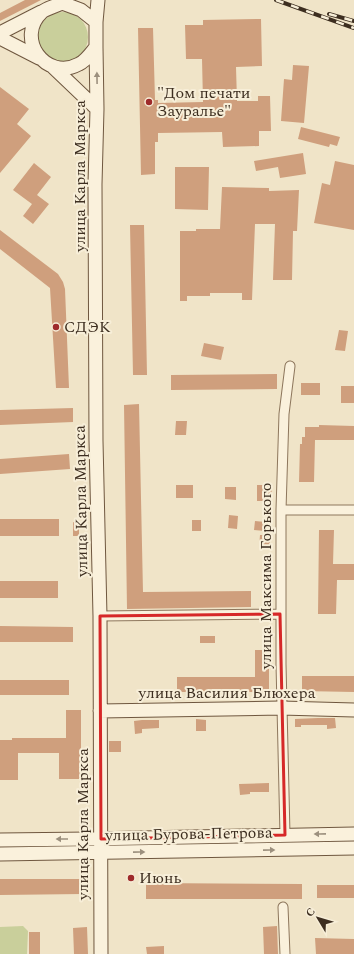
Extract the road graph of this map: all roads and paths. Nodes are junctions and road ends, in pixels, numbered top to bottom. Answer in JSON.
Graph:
{"nodes":[{"id":1,"x":98,"y":0,"type":"edge"},
{"id":2,"x":65,"y":2,"type":"edge"},
{"id":3,"x":43,"y":12,"type":"junction"},
{"id":4,"x":96,"y":22,"type":"junction"},
{"id":5,"x":0,"y":34,"type":"edge"},
{"id":6,"x":0,"y":38,"type":"edge"},
{"id":7,"x":96,"y":47,"type":"junction"},
{"id":8,"x":39,"y":58,"type":"junction"},
{"id":9,"x":54,"y":67,"type":"junction"},
{"id":10,"x":97,"y":109,"type":"junction"},
{"id":11,"x":290,"y":366,"type":"dead end"},
{"id":12,"x":281,"y":510,"type":"junction"},
{"id":13,"x":354,"y":510,"type":"edge"},
{"id":14,"x":280,"y":614,"type":"junction"},
{"id":15,"x":100,"y":616,"type":"junction"},
{"id":16,"x":281,"y":708,"type":"junction"},
{"id":17,"x":354,"y":710,"type":"edge"},
{"id":18,"x":100,"y":711,"type":"junction"},
{"id":19,"x":354,"y":834,"type":"edge"},
{"id":20,"x":285,"y":835,"type":"junction"},
{"id":21,"x":100,"y":839,"type":"junction"},
{"id":22,"x":0,"y":840,"type":"edge"},
{"id":23,"x":354,"y":848,"type":"edge"},
{"id":24,"x":100,"y":853,"type":"junction"},
{"id":25,"x":0,"y":854,"type":"edge"},
{"id":26,"x":283,"y":907,"type":"dead end"},
{"id":27,"x":100,"y":954,"type":"edge"},
{"id":28,"x":285,"y":954,"type":"edge"}],
"edges":[{"from":1,"to":4,"type":"main road"},
{"from":2,"to":3,"type":"main road"},
{"from":2,"to":4,"type":"main road"},
{"from":3,"to":5,"type":"main road"},
{"from":3,"to":8,"type":"main road"},
{"from":4,"to":7,"type":"main road"},
{"from":6,"to":8,"type":"main road"},
{"from":7,"to":9,"type":"main road"},
{"from":10,"to":7,"type":"main road","name":"улица Карла Маркса","one_way":true},
{"from":8,"to":9,"type":"main road"},
{"from":9,"to":10,"type":"main road"},
{"from":10,"to":15,"type":"main road","name":"улица Карла Маркса"},
{"from":11,"to":12,"type":"street","name":"улица Максима Горького"},
{"from":12,"to":13,"type":"street"},
{"from":12,"to":14,"type":"street","name":"улица Максима Горького"},
{"from":14,"to":15,"type":"street"},
{"from":14,"to":16,"type":"street","name":"улица Максима Горького"},
{"from":15,"to":18,"type":"main road","name":"улица Карла Маркса"},
{"from":16,"to":17,"type":"main road","name":"улица Василия Блюхера"},
{"from":16,"to":18,"type":"main road","name":"улица Василия Блюхера"},
{"from":16,"to":20,"type":"street","name":"улица Максима Горького"},
{"from":18,"to":21,"type":"main road","name":"улица Карла Маркса"},
{"from":19,"to":20,"type":"main road","name":"улица Бурова-Петрова","one_way":true},
{"from":20,"to":21,"type":"main road","name":"улица Бурова-Петрова"},
{"from":21,"to":22,"type":"main road","name":"улица Бурова-Петрова","one_way":true},
{"from":21,"to":24,"type":"main road","name":"улица Карла Маркса"},
{"from":24,"to":23,"type":"main road","name":"улица Бурова-Петрова","one_way":true},
{"from":24,"to":25,"type":"main road","name":"улица Бурова-Петрова"},
{"from":24,"to":27,"type":"main road","name":"улица Карла Маркса"},
{"from":26,"to":28,"type":"street"}]}
